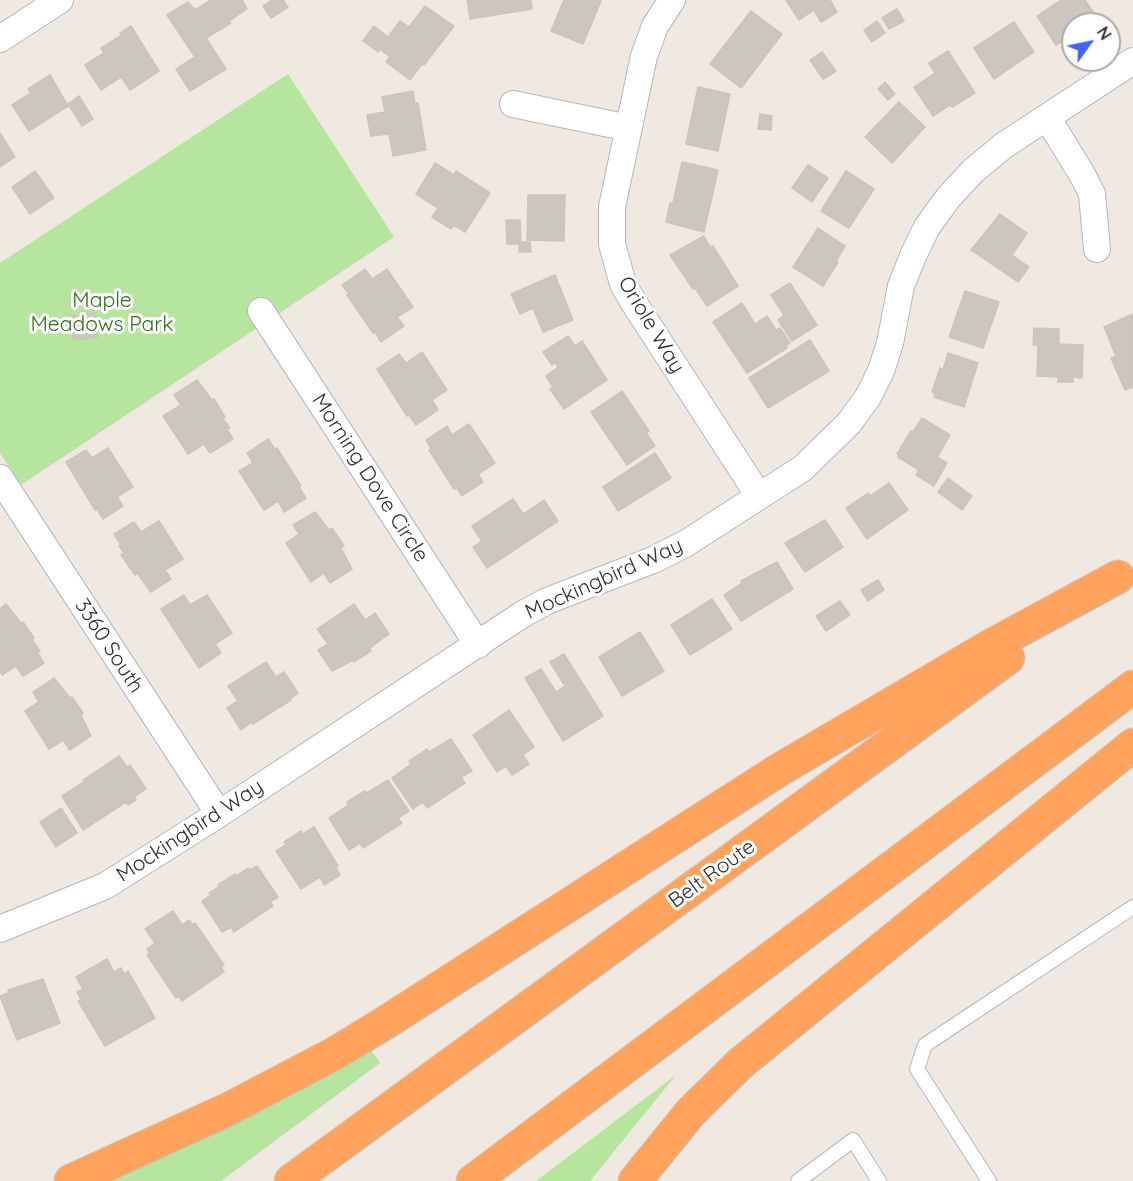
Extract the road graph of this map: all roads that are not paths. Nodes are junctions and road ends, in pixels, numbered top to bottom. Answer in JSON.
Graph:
{"nodes":[{"id":1,"x":60,"y":0,"type":"edge"},
{"id":2,"x":672,"y":0,"type":"edge"},
{"id":3,"x":0,"y":39,"type":"edge"},
{"id":4,"x":1133,"y":61,"type":"edge"},
{"id":5,"x":513,"y":104,"type":"dead end"},
{"id":6,"x":1047,"y":117,"type":"junction"},
{"id":7,"x":629,"y":128,"type":"junction"},
{"id":8,"x":1097,"y":249,"type":"dead end"},
{"id":9,"x":261,"y":311,"type":"dead end"},
{"id":10,"x":0,"y":478,"type":"edge"},
{"id":11,"x":759,"y":496,"type":"junction"},
{"id":12,"x":1126,"y":572,"type":"edge"},
{"id":13,"x":478,"y":645,"type":"junction"},
{"id":14,"x":1133,"y":687,"type":"edge"},
{"id":15,"x":1133,"y":745,"type":"edge"},
{"id":16,"x":219,"y":814,"type":"junction"},
{"id":17,"x":1133,"y":908,"type":"edge"},
{"id":18,"x":0,"y":929,"type":"edge"},
{"id":19,"x":641,"y":1175,"type":"edge"},
{"id":20,"x":71,"y":1181,"type":"edge"},
{"id":21,"x":291,"y":1181,"type":"edge"},
{"id":22,"x":473,"y":1181,"type":"edge"},
{"id":23,"x":798,"y":1181,"type":"edge"},
{"id":24,"x":879,"y":1181,"type":"edge"},
{"id":25,"x":989,"y":1181,"type":"edge"}],
"edges":[{"from":1,"to":3,"type":"street"},
{"from":2,"to":7,"type":"street","name":"Oriole Way"},
{"from":4,"to":6,"type":"street","name":"Mockingbird Way"},
{"from":5,"to":7,"type":"street"},
{"from":6,"to":8,"type":"street"},
{"from":6,"to":11,"type":"street","name":"Mockingbird Way"},
{"from":7,"to":11,"type":"street","name":"Oriole Way"},
{"from":9,"to":13,"type":"street","name":"Morning Dove Circle"},
{"from":10,"to":16,"type":"street","name":"3360 South"},
{"from":11,"to":13,"type":"street","name":"Mockingbird Way"},
{"from":12,"to":20,"type":"highway"},
{"from":12,"to":21,"type":"highway","name":"Belt Route"},
{"from":13,"to":16,"type":"street","name":"Mockingbird Way"},
{"from":14,"to":22,"type":"highway"},
{"from":15,"to":19,"type":"highway"},
{"from":16,"to":18,"type":"street","name":"Mockingbird Way"},
{"from":17,"to":25,"type":"lane"},
{"from":23,"to":24,"type":"lane"}]}
